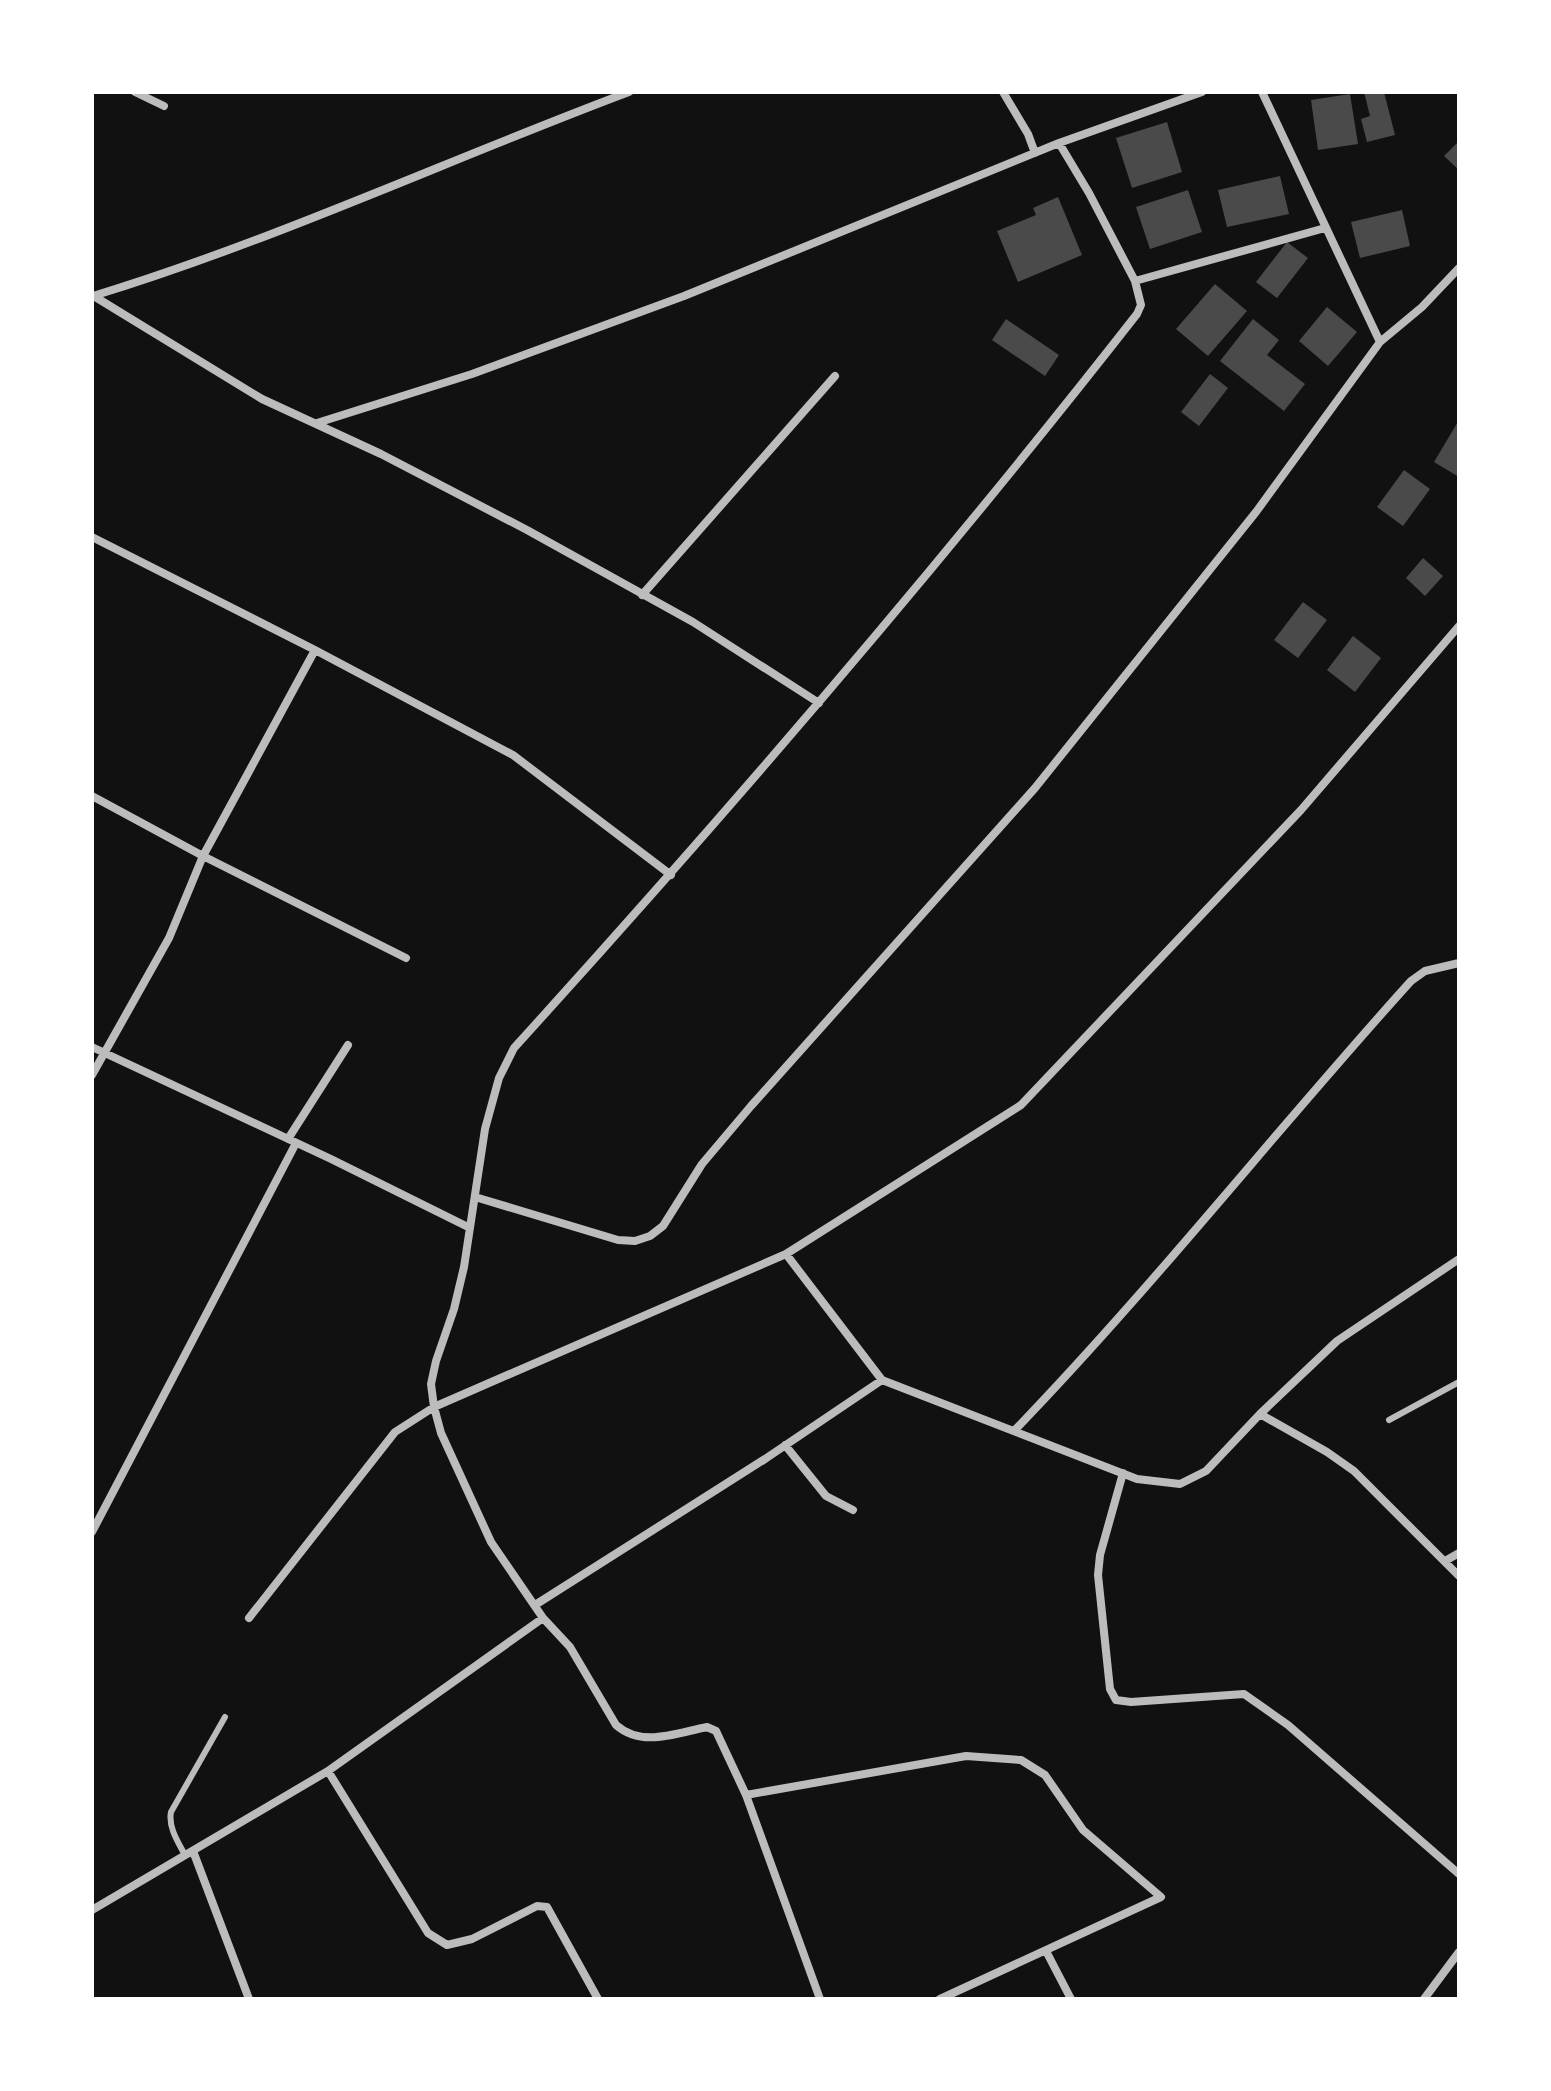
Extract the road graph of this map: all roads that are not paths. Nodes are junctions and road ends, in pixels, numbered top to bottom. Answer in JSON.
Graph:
{"nodes":[{"id":1,"x":135,"y":92,"type":"edge"},
{"id":2,"x":629,"y":92,"type":"edge"},
{"id":3,"x":1003,"y":92,"type":"edge"},
{"id":4,"x":1202,"y":92,"type":"edge"},
{"id":5,"x":1262,"y":92,"type":"edge"},
{"id":6,"x":164,"y":106,"type":"dead end"},
{"id":7,"x":1059,"y":143,"type":"junction"},
{"id":8,"x":1035,"y":153,"type":"junction"},
{"id":9,"x":1325,"y":228,"type":"junction"},
{"id":10,"x":1459,"y":268,"type":"edge"},
{"id":11,"x":1135,"y":281,"type":"junction"},
{"id":12,"x":92,"y":296,"type":"edge"},
{"id":13,"x":1380,"y":342,"type":"junction"},
{"id":14,"x":835,"y":376,"type":"dead end"},
{"id":15,"x":317,"y":423,"type":"junction"},
{"id":16,"x":92,"y":537,"type":"edge"},
{"id":17,"x":642,"y":595,"type":"junction"},
{"id":18,"x":1459,"y":626,"type":"edge"},
{"id":19,"x":315,"y":650,"type":"junction"},
{"id":20,"x":819,"y":703,"type":"junction"},
{"id":21,"x":92,"y":796,"type":"edge"},
{"id":22,"x":203,"y":856,"type":"junction"},
{"id":23,"x":671,"y":875,"type":"junction"},
{"id":24,"x":406,"y":958,"type":"dead end"},
{"id":25,"x":1459,"y":963,"type":"edge"},
{"id":26,"x":348,"y":1045,"type":"dead end"},
{"id":27,"x":92,"y":1047,"type":"edge"},
{"id":28,"x":104,"y":1054,"type":"junction"},
{"id":29,"x":92,"y":1075,"type":"edge"},
{"id":30,"x":292,"y":1141,"type":"junction"},
{"id":31,"x":475,"y":1197,"type":"junction"},
{"id":32,"x":468,"y":1227,"type":"junction"},
{"id":33,"x":786,"y":1254,"type":"junction"},
{"id":34,"x":1459,"y":1259,"type":"edge"},
{"id":35,"x":882,"y":1380,"type":"junction"},
{"id":36,"x":1459,"y":1382,"type":"edge"},
{"id":37,"x":434,"y":1407,"type":"junction"},
{"id":38,"x":1260,"y":1414,"type":"junction"},
{"id":39,"x":1389,"y":1420,"type":"dead end"},
{"id":40,"x":1014,"y":1431,"type":"junction"},
{"id":41,"x":785,"y":1445,"type":"junction"},
{"id":42,"x":1123,"y":1473,"type":"junction"},
{"id":43,"x":853,"y":1510,"type":"dead end"},
{"id":44,"x":92,"y":1532,"type":"edge"},
{"id":45,"x":1459,"y":1553,"type":"edge"},
{"id":46,"x":1445,"y":1561,"type":"junction"},
{"id":47,"x":1459,"y":1576,"type":"edge"},
{"id":48,"x":535,"y":1605,"type":"junction"},
{"id":49,"x":249,"y":1618,"type":"dead end"},
{"id":50,"x":543,"y":1618,"type":"junction"},
{"id":51,"x":225,"y":1717,"type":"dead end"},
{"id":52,"x":328,"y":1771,"type":"junction"},
{"id":53,"x":746,"y":1795,"type":"junction"},
{"id":54,"x":189,"y":1853,"type":"junction"},
{"id":55,"x":1459,"y":1874,"type":"edge"},
{"id":56,"x":92,"y":1910,"type":"edge"},
{"id":57,"x":1046,"y":1951,"type":"junction"},
{"id":58,"x":1459,"y":1952,"type":"edge"},
{"id":59,"x":249,"y":1999,"type":"edge"},
{"id":60,"x":598,"y":1999,"type":"edge"},
{"id":61,"x":820,"y":1999,"type":"edge"},
{"id":62,"x":940,"y":1999,"type":"edge"},
{"id":63,"x":1071,"y":1999,"type":"edge"},
{"id":64,"x":1424,"y":1999,"type":"edge"}],
"edges":[{"from":1,"to":6,"type":"street"},
{"from":2,"to":12,"type":"street"},
{"from":3,"to":8,"type":"street"},
{"from":4,"to":7,"type":"street"},
{"from":5,"to":9,"type":"street"},
{"from":7,"to":8,"type":"street"},
{"from":7,"to":11,"type":"street"},
{"from":8,"to":15,"type":"street"},
{"from":9,"to":11,"type":"street"},
{"from":9,"to":13,"type":"street"},
{"from":10,"to":13,"type":"street"},
{"from":11,"to":20,"type":"street"},
{"from":12,"to":15,"type":"street"},
{"from":13,"to":31,"type":"street"},
{"from":14,"to":17,"type":"street"},
{"from":15,"to":17,"type":"street"},
{"from":16,"to":19,"type":"street"},
{"from":17,"to":20,"type":"street"},
{"from":18,"to":33,"type":"street"},
{"from":19,"to":22,"type":"street"},
{"from":19,"to":23,"type":"street"},
{"from":20,"to":23,"type":"street"},
{"from":21,"to":22,"type":"street"},
{"from":22,"to":24,"type":"street"},
{"from":22,"to":28,"type":"street"},
{"from":23,"to":31,"type":"street"},
{"from":25,"to":40,"type":"street"},
{"from":26,"to":30,"type":"street"},
{"from":27,"to":28,"type":"street"},
{"from":28,"to":29,"type":"street"},
{"from":28,"to":30,"type":"street"},
{"from":30,"to":32,"type":"street"},
{"from":30,"to":44,"type":"street"},
{"from":31,"to":32,"type":"street"},
{"from":32,"to":37,"type":"street"},
{"from":33,"to":35,"type":"street"},
{"from":33,"to":37,"type":"street"},
{"from":34,"to":38,"type":"street"},
{"from":35,"to":40,"type":"street"},
{"from":35,"to":41,"type":"street"},
{"from":36,"to":39,"type":"lane"},
{"from":37,"to":48,"type":"street"},
{"from":37,"to":49,"type":"street"},
{"from":38,"to":42,"type":"street"},
{"from":38,"to":46,"type":"street"},
{"from":40,"to":42,"type":"street"},
{"from":41,"to":43,"type":"street"},
{"from":41,"to":48,"type":"street"},
{"from":42,"to":55,"type":"street"},
{"from":45,"to":46,"type":"street"},
{"from":46,"to":47,"type":"street"},
{"from":48,"to":50,"type":"street"},
{"from":50,"to":52,"type":"street"},
{"from":50,"to":53,"type":"street"},
{"from":51,"to":54,"type":"lane"},
{"from":52,"to":54,"type":"street"},
{"from":52,"to":60,"type":"street"},
{"from":53,"to":57,"type":"street"},
{"from":53,"to":61,"type":"street"},
{"from":54,"to":56,"type":"street"},
{"from":54,"to":59,"type":"street"},
{"from":57,"to":62,"type":"street"},
{"from":57,"to":63,"type":"street"},
{"from":58,"to":64,"type":"street"}]}
